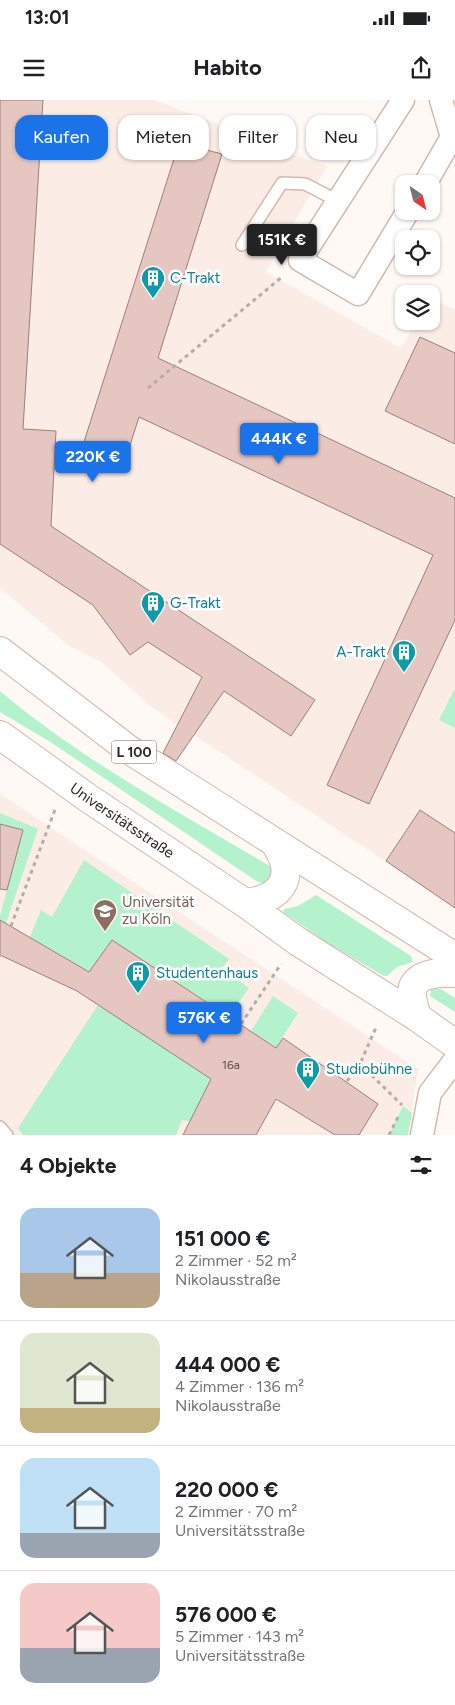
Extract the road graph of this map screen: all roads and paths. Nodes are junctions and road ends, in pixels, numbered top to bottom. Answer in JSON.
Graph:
{"nodes":[{"id":1,"x":403,"y":100,"type":"edge"},
{"id":2,"x":441,"y":100,"type":"edge"},
{"id":3,"x":429,"y":175,"type":"edge"},
{"id":4,"x":338,"y":201,"type":"junction"},
{"id":5,"x":403,"y":220,"type":"edge"},
{"id":6,"x":242,"y":245,"type":"dead end"},
{"id":7,"x":300,"y":260,"type":"junction"},
{"id":8,"x":148,"y":388,"type":"dead end"},
{"id":9,"x":0,"y":652,"type":"edge"},
{"id":10,"x":0,"y":734,"type":"edge"},
{"id":11,"x":66,"y":782,"type":"junction"},
{"id":12,"x":275,"y":843,"type":"junction"},
{"id":13,"x":244,"y":903,"type":"junction"},
{"id":14,"x":11,"y":926,"type":"dead end"},
{"id":15,"x":297,"y":941,"type":"junction"},
{"id":16,"x":455,"y":957,"type":"edge"},
{"id":17,"x":455,"y":973,"type":"edge"},
{"id":18,"x":388,"y":999,"type":"junction"},
{"id":19,"x":417,"y":1017,"type":"junction"},
{"id":20,"x":241,"y":1024,"type":"dead end"},
{"id":21,"x":455,"y":1044,"type":"edge"},
{"id":22,"x":455,"y":1060,"type":"edge"},
{"id":23,"x":360,"y":1064,"type":"junction"},
{"id":24,"x":347,"y":1082,"type":"dead end"},
{"id":25,"x":0,"y":1127,"type":"edge"},
{"id":26,"x":6,"y":1135,"type":"edge"},
{"id":27,"x":389,"y":1135,"type":"edge"},
{"id":28,"x":422,"y":1135,"type":"edge"}],
"edges":[{"from":1,"to":4,"type":"street"},
{"from":2,"to":3,"type":"street"},
{"from":4,"to":6,"type":"lane"},
{"from":4,"to":7,"type":"street"},
{"from":5,"to":7,"type":"street"},
{"from":7,"to":8,"type":"path"},
{"from":9,"to":12,"type":"main road","number":"L 100"},
{"from":10,"to":11,"type":"main road","name":"Universitätsstraße"},
{"from":11,"to":13,"type":"main road","name":"Universitätsstraße"},
{"from":11,"to":14,"type":"path"},
{"from":12,"to":13,"type":"main road"},
{"from":12,"to":16,"type":"main road","number":"L 100"},
{"from":13,"to":15,"type":"main road","name":"Universitätsstraße"},
{"from":15,"to":18,"type":"main road","name":"Universitätsstraße"},
{"from":15,"to":20,"type":"path"},
{"from":17,"to":19,"type":"main road"},
{"from":18,"to":19,"type":"main road","name":"Universitätsstraße"},
{"from":18,"to":23,"type":"path"},
{"from":19,"to":21,"type":"main road","name":"Universitätsstraße"},
{"from":22,"to":28,"type":"street"},
{"from":23,"to":24,"type":"path"},
{"from":23,"to":27,"type":"path"},
{"from":25,"to":26,"type":"lane"}]}
